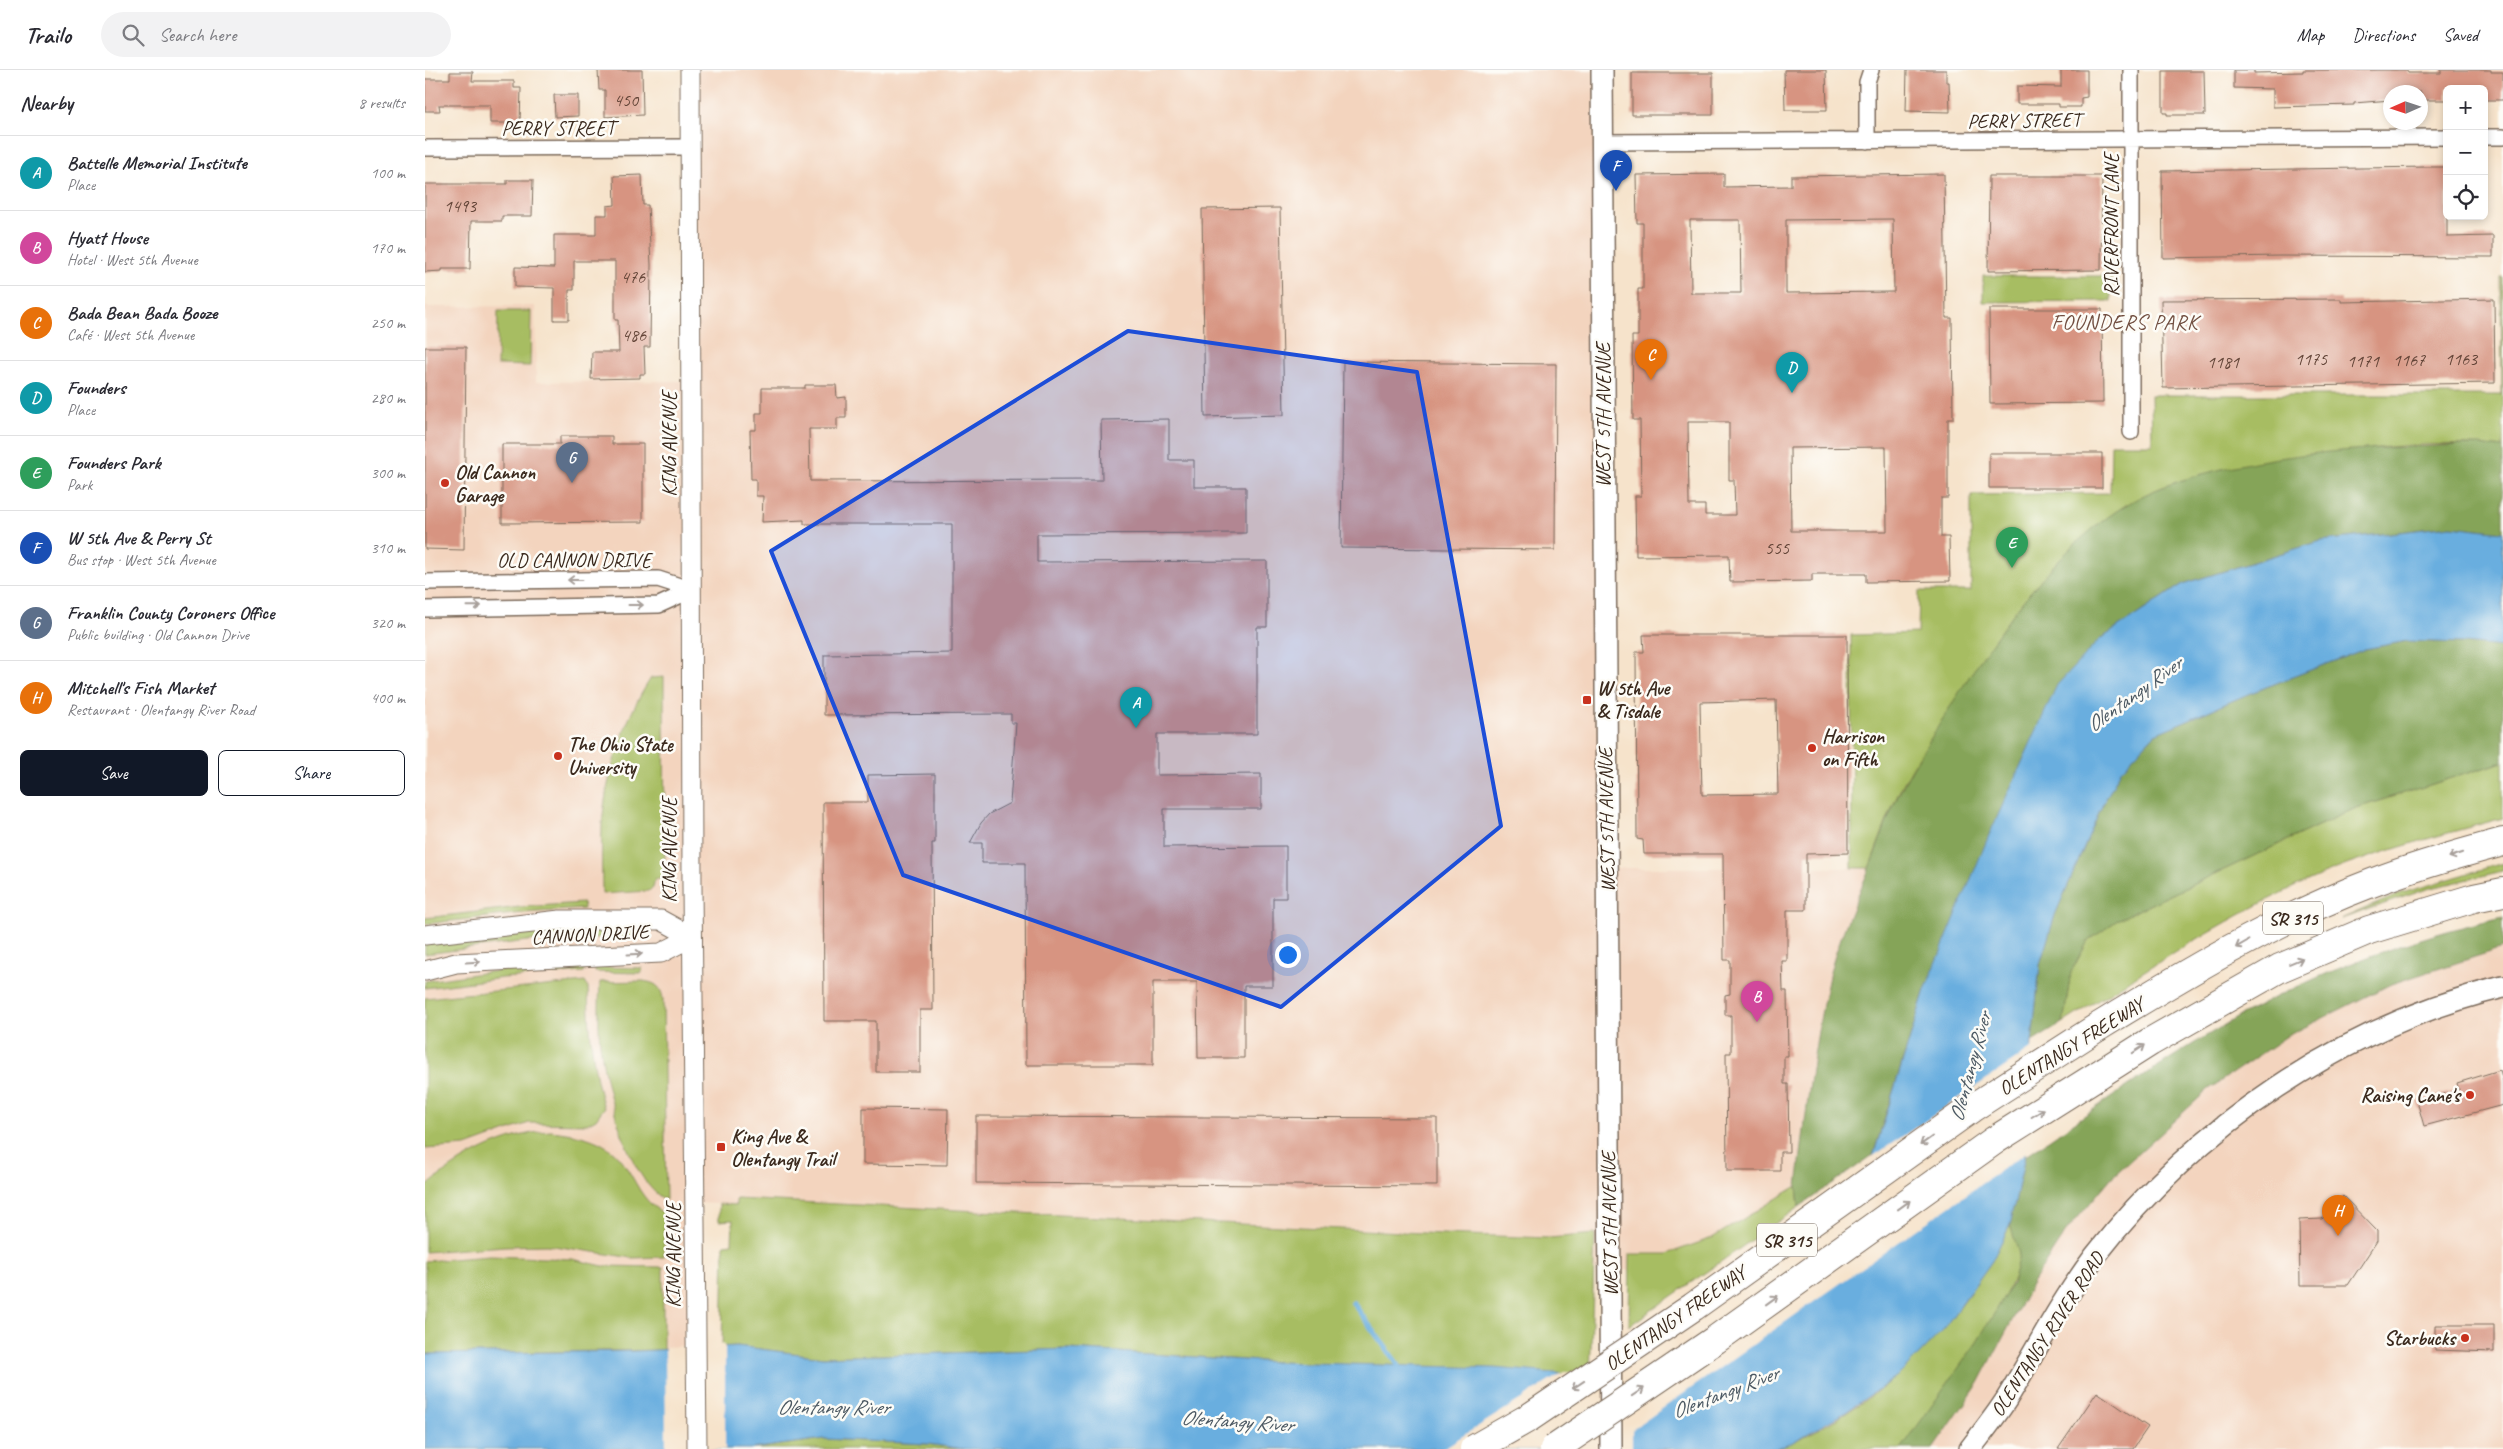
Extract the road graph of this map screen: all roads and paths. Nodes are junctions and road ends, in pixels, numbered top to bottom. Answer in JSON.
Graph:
{"nodes":[{"id":1,"x":690,"y":70,"type":"edge"},
{"id":2,"x":1602,"y":70,"type":"edge"},
{"id":3,"x":2131,"y":70,"type":"edge"},
{"id":4,"x":1867,"y":74,"type":"edge"},
{"id":5,"x":2443,"y":137,"type":"edge"},
{"id":6,"x":2488,"y":137,"type":"edge"},
{"id":7,"x":2503,"y":137,"type":"edge"},
{"id":8,"x":2131,"y":138,"type":"junction"},
{"id":9,"x":1867,"y":141,"type":"junction"},
{"id":10,"x":1601,"y":142,"type":"junction"},
{"id":11,"x":691,"y":147,"type":"junction"},
{"id":12,"x":425,"y":148,"type":"edge"},
{"id":13,"x":2131,"y":432,"type":"dead end"},
{"id":14,"x":425,"y":582,"type":"edge"},
{"id":15,"x":691,"y":590,"type":"junction"},
{"id":16,"x":425,"y":609,"type":"edge"},
{"id":17,"x":2503,"y":842,"type":"edge"},
{"id":18,"x":2503,"y":892,"type":"edge"},
{"id":19,"x":425,"y":935,"type":"edge"},
{"id":20,"x":692,"y":936,"type":"junction"},
{"id":21,"x":425,"y":971,"type":"edge"},
{"id":22,"x":2503,"y":987,"type":"edge"},
{"id":23,"x":697,"y":1449,"type":"edge"},
{"id":24,"x":1474,"y":1449,"type":"edge"},
{"id":25,"x":1554,"y":1449,"type":"edge"},
{"id":26,"x":1611,"y":1449,"type":"edge"},
{"id":27,"x":1970,"y":1449,"type":"edge"}],
"edges":[{"from":1,"to":11,"type":"street","name":"KING AVENUE"},
{"from":2,"to":10,"type":"main road","name":"WEST 5TH AVENUE"},
{"from":3,"to":8,"type":"street","name":"RIVERFRONT LANE"},
{"from":4,"to":9,"type":"street"},
{"from":5,"to":8,"type":"street","name":"PERRY STREET"},
{"from":6,"to":7,"type":"street"},
{"from":8,"to":9,"type":"street","name":"PERRY STREET"},
{"from":8,"to":13,"type":"street","name":"RIVERFRONT LANE"},
{"from":9,"to":10,"type":"street","name":"PERRY STREET"},
{"from":10,"to":26,"type":"main road","name":"WEST 5TH AVENUE","bridge":true},
{"from":11,"to":12,"type":"street","name":"PERRY STREET"},
{"from":11,"to":15,"type":"street","name":"KING AVENUE"},
{"from":15,"to":14,"type":"street","name":"OLD CANNON DRIVE","one_way":true},
{"from":16,"to":15,"type":"street","one_way":true},
{"from":15,"to":20,"type":"street","name":"KING AVENUE"},
{"from":17,"to":24,"type":"highway","name":"OLENTANGY FREEWAY","number":"SR 315","one_way":true,"bridge":true},
{"from":25,"to":18,"type":"highway","name":"OLENTANGY FREEWAY","number":"SR 315","one_way":true,"bridge":true},
{"from":19,"to":20,"type":"street","name":"CANNON DRIVE"},
{"from":21,"to":20,"type":"street","name":"CANNON DRIVE","one_way":true},
{"from":20,"to":23,"type":"street","name":"KING AVENUE"},
{"from":22,"to":27,"type":"main road","name":"OLENTANGY RIVER ROAD"}]}
